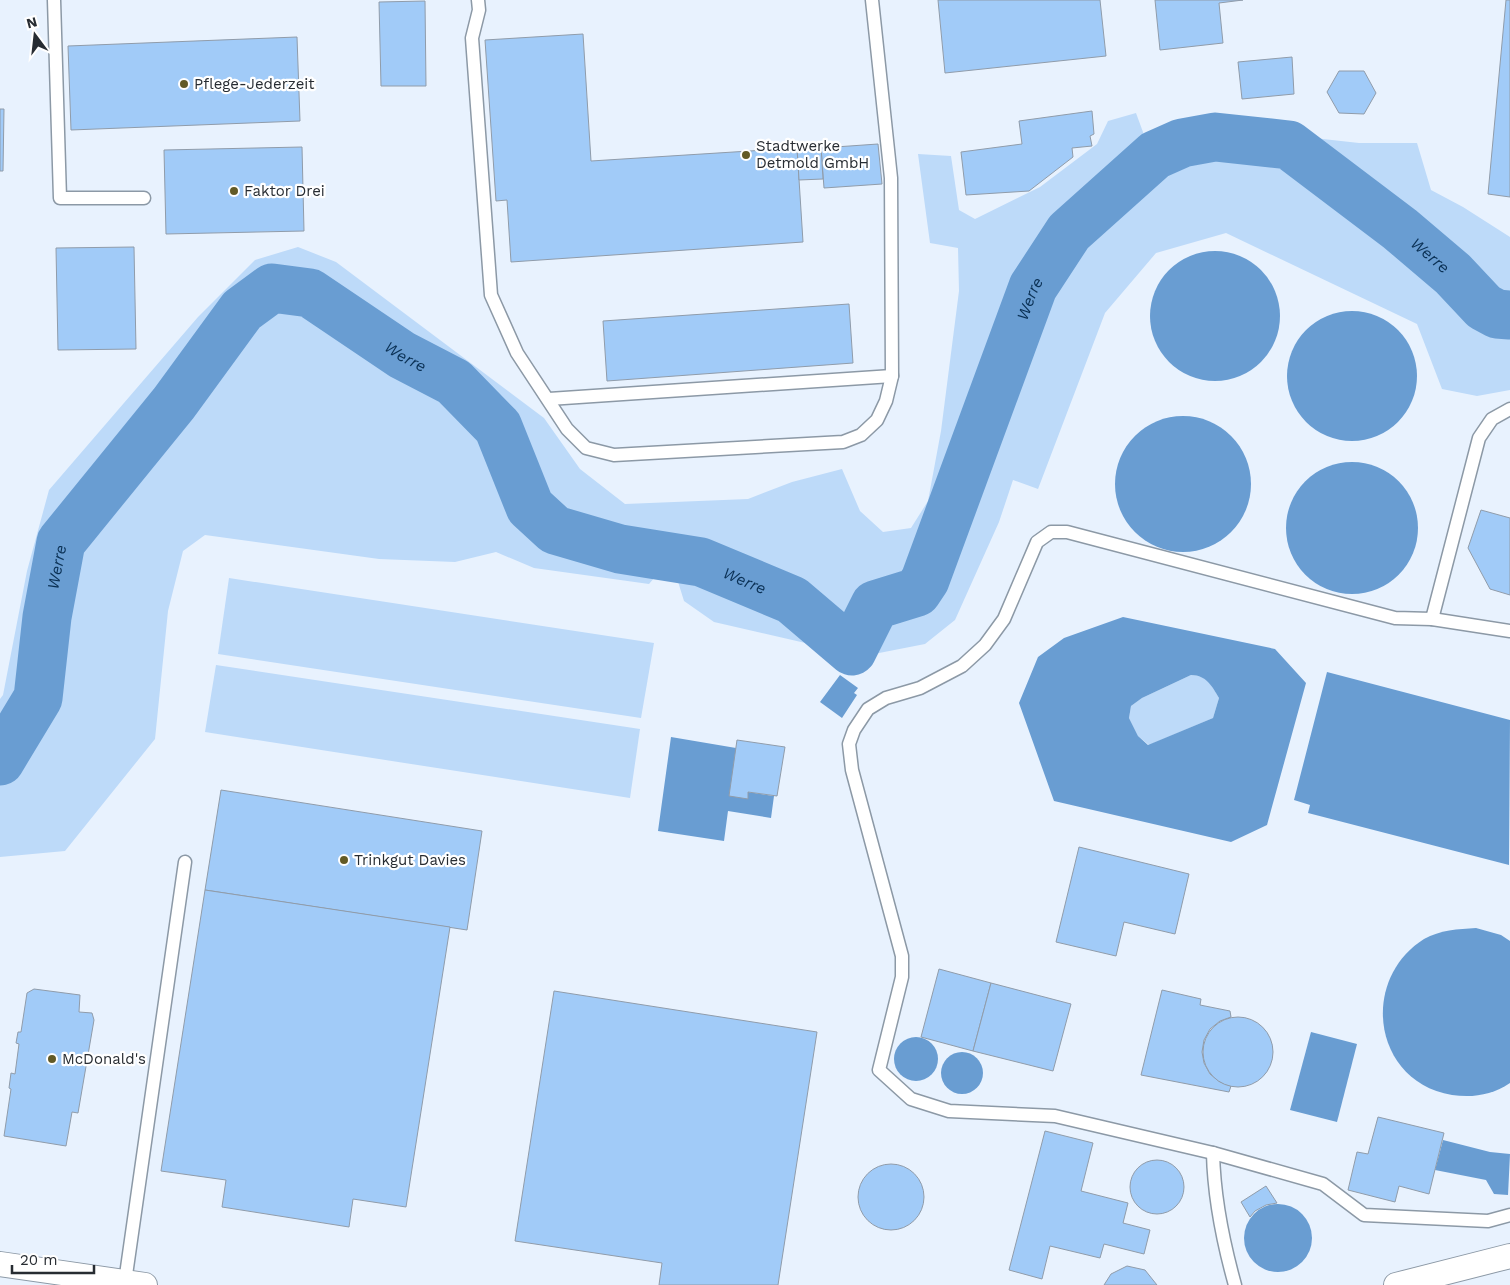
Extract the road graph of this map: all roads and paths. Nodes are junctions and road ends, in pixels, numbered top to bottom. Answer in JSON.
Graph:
{"nodes":[{"id":1,"x":54,"y":0,"type":"edge"},
{"id":2,"x":478,"y":0,"type":"edge"},
{"id":3,"x":872,"y":0,"type":"edge"},
{"id":4,"x":144,"y":198,"type":"dead end"},
{"id":5,"x":892,"y":376,"type":"junction"},
{"id":6,"x":548,"y":399,"type":"junction"},
{"id":7,"x":1510,"y":409,"type":"edge"},
{"id":8,"x":1432,"y":619,"type":"junction"},
{"id":9,"x":1510,"y":631,"type":"edge"},
{"id":10,"x":185,"y":862,"type":"dead end"},
{"id":11,"x":1213,"y":1154,"type":"junction"},
{"id":12,"x":1510,"y":1215,"type":"edge"},
{"id":13,"x":1510,"y":1256,"type":"edge"},
{"id":14,"x":0,"y":1264,"type":"edge"},
{"id":15,"x":135,"y":1284,"type":"edge"},
{"id":16,"x":1235,"y":1285,"type":"edge"},
{"id":17,"x":1396,"y":1285,"type":"edge"}],
"edges":[{"from":1,"to":4,"type":"lane"},
{"from":2,"to":6,"type":"lane"},
{"from":3,"to":5,"type":"lane"},
{"from":5,"to":6,"type":"lane"},
{"from":5,"to":6,"type":"lane"},
{"from":7,"to":8,"type":"lane"},
{"from":8,"to":9,"type":"lane"},
{"from":8,"to":11,"type":"lane"},
{"from":10,"to":15,"type":"lane"},
{"from":11,"to":12,"type":"lane"},
{"from":11,"to":16,"type":"lane"},
{"from":13,"to":17,"type":"street"},
{"from":14,"to":15,"type":"street"}]}
